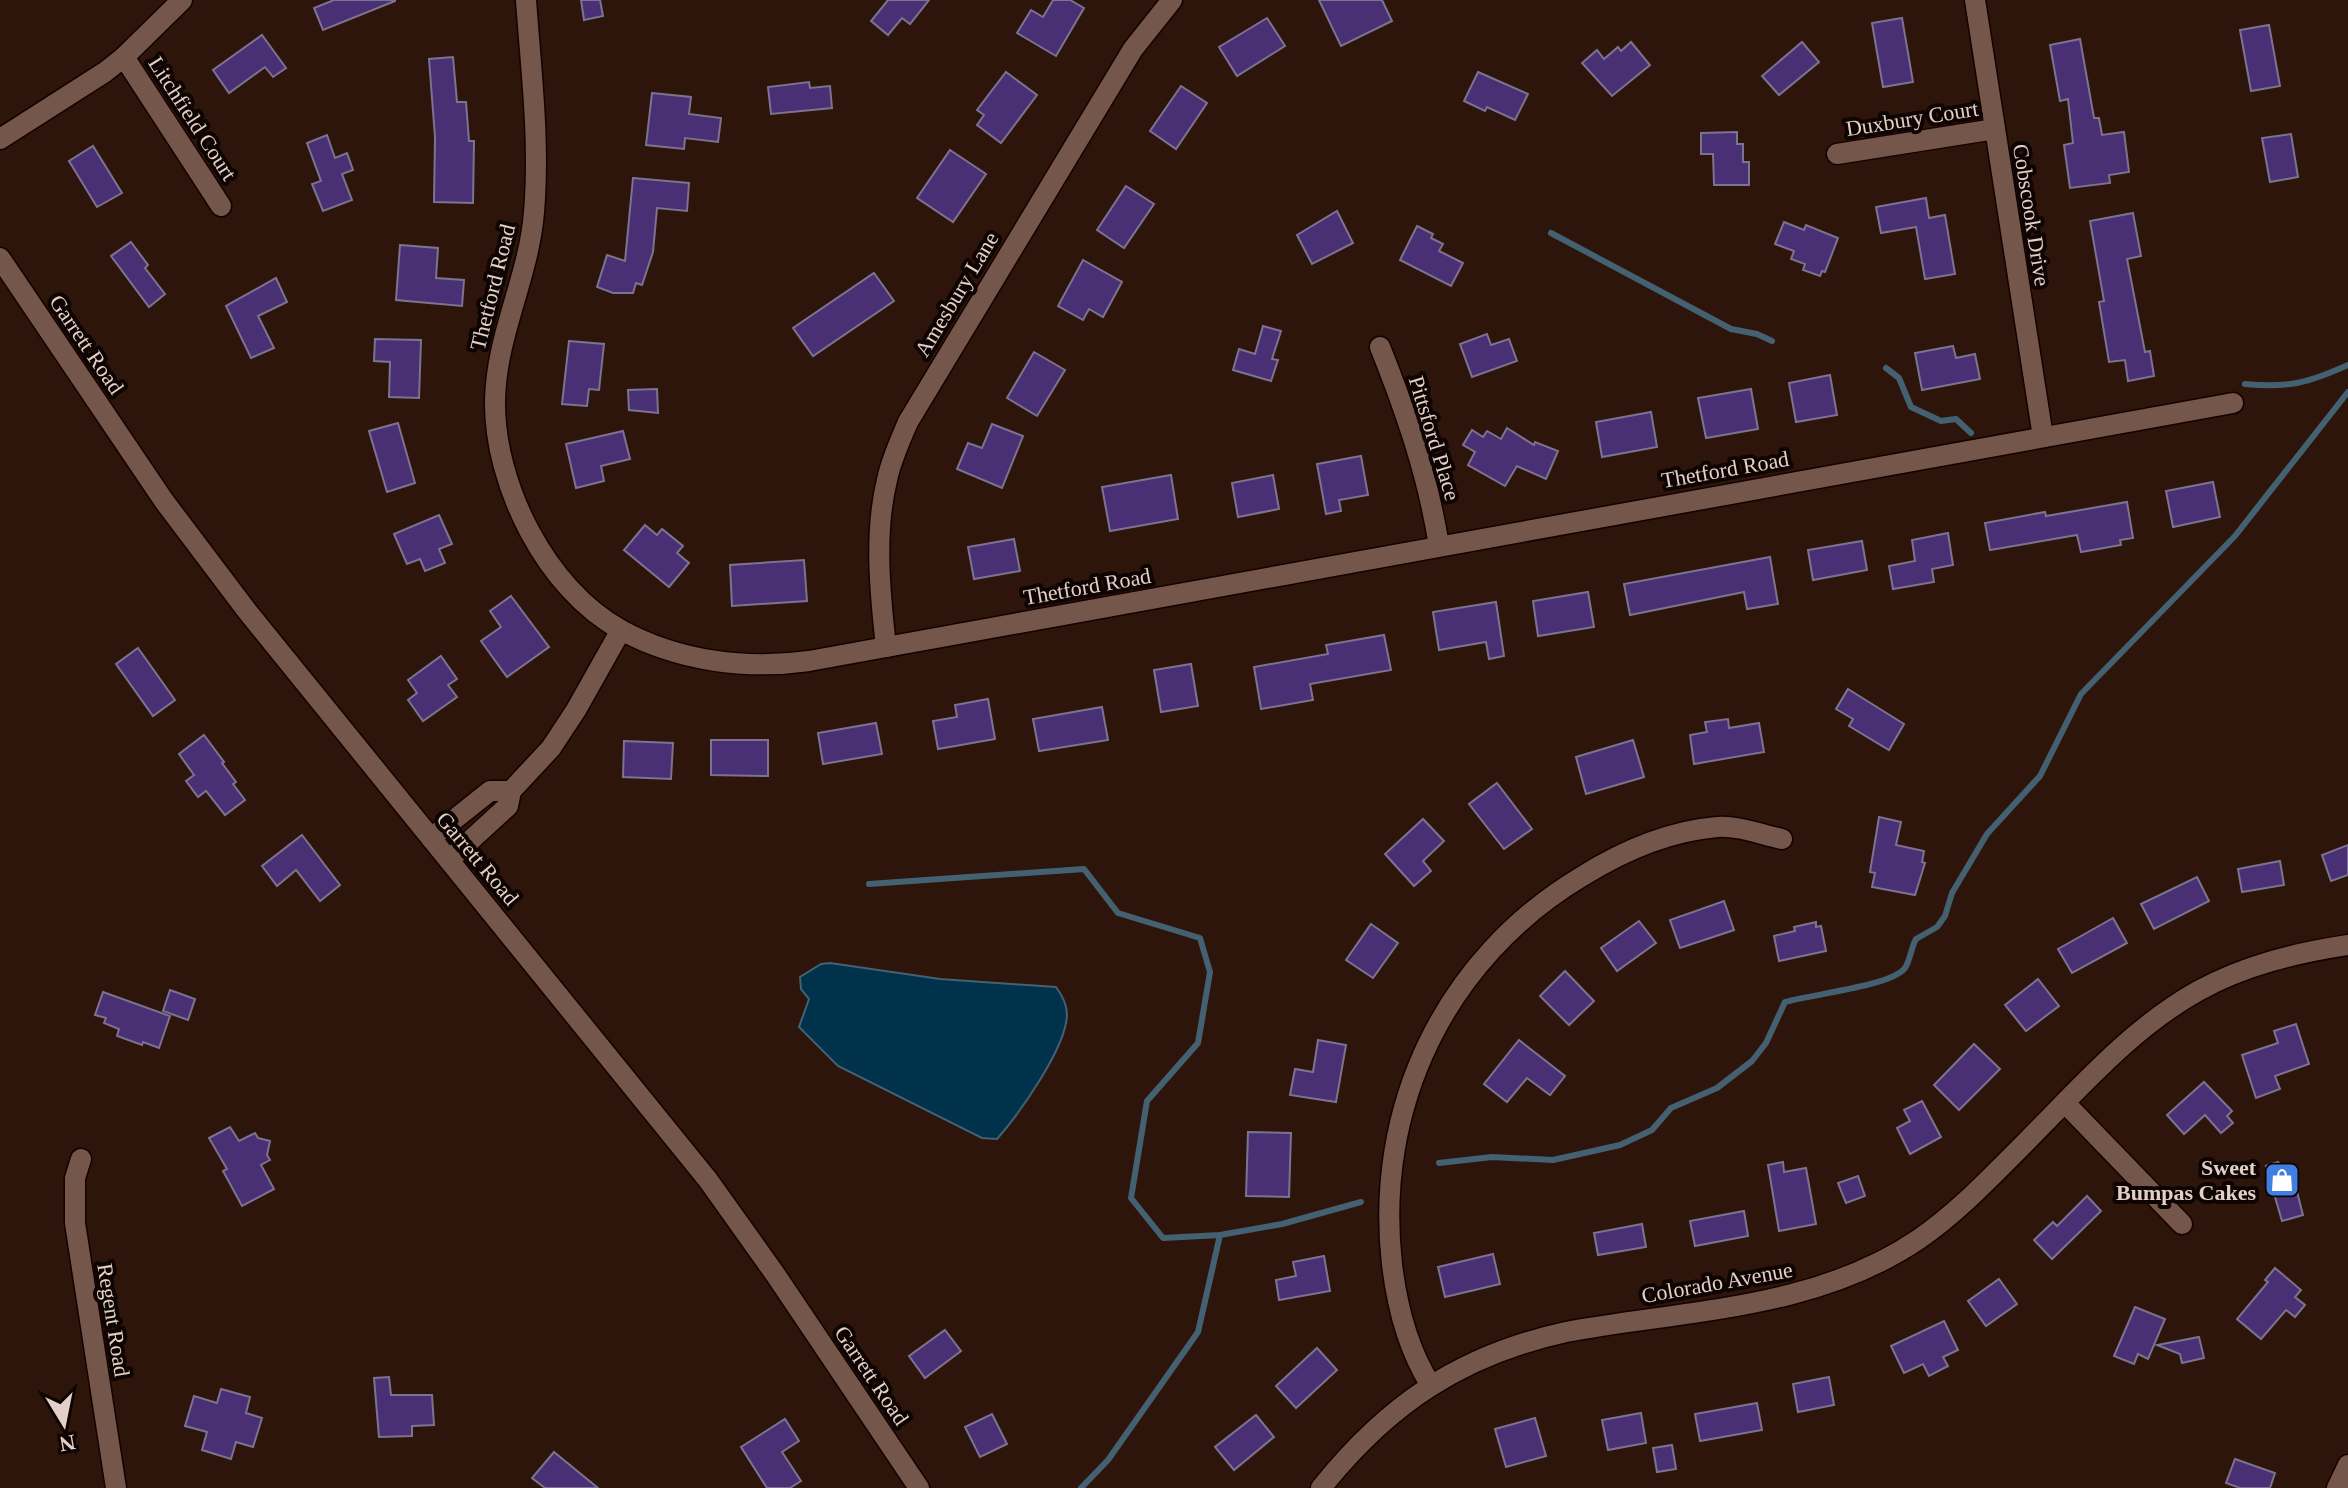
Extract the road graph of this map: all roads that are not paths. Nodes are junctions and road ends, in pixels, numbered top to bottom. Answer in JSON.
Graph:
{"nodes":[{"id":1,"x":182,"y":0,"type":"edge"},
{"id":2,"x":526,"y":0,"type":"edge"},
{"id":3,"x":1172,"y":0,"type":"edge"},
{"id":4,"x":1975,"y":0,"type":"edge"},
{"id":5,"x":124,"y":57,"type":"junction"},
{"id":6,"x":1995,"y":129,"type":"junction"},
{"id":7,"x":0,"y":139,"type":"edge"},
{"id":8,"x":1837,"y":154,"type":"dead end"},
{"id":9,"x":221,"y":206,"type":"dead end"},
{"id":10,"x":0,"y":258,"type":"edge"},
{"id":11,"x":1380,"y":347,"type":"dead end"},
{"id":12,"x":2233,"y":403,"type":"dead end"},
{"id":13,"x":2043,"y":437,"type":"junction"},
{"id":14,"x":1439,"y":546,"type":"junction"},
{"id":15,"x":621,"y":630,"type":"junction"},
{"id":16,"x":886,"y":647,"type":"junction"},
{"id":17,"x":511,"y":791,"type":"junction"},
{"id":18,"x":431,"y":838,"type":"junction"},
{"id":19,"x":1782,"y":839,"type":"dead end"},
{"id":20,"x":449,"y":860,"type":"junction"},
{"id":21,"x":2348,"y":945,"type":"edge"},
{"id":22,"x":2065,"y":1103,"type":"junction"},
{"id":23,"x":81,"y":1159,"type":"dead end"},
{"id":24,"x":2182,"y":1224,"type":"dead end"},
{"id":25,"x":1430,"y":1384,"type":"junction"},
{"id":26,"x":2348,"y":1465,"type":"edge"},
{"id":27,"x":116,"y":1488,"type":"edge"},
{"id":28,"x":919,"y":1488,"type":"edge"},
{"id":29,"x":1321,"y":1488,"type":"edge"},
{"id":30,"x":2337,"y":1488,"type":"edge"}],
"edges":[{"from":1,"to":5,"type":"street"},
{"from":2,"to":15,"type":"street","name":"Thetford Road"},
{"from":3,"to":16,"type":"street","name":"Amesbury Lane"},
{"from":4,"to":6,"type":"street","name":"Cobscook Drive"},
{"from":5,"to":7,"type":"street"},
{"from":5,"to":9,"type":"street","name":"Litchfield Court"},
{"from":6,"to":8,"type":"street","name":"Duxbury Court"},
{"from":6,"to":13,"type":"street","name":"Cobscook Drive"},
{"from":10,"to":18,"type":"street","name":"Garrett Road"},
{"from":11,"to":14,"type":"street","name":"Pittsford Place"},
{"from":12,"to":13,"type":"street","name":"Thetford Road"},
{"from":13,"to":14,"type":"street","name":"Thetford Road"},
{"from":14,"to":16,"type":"street","name":"Thetford Road"},
{"from":15,"to":16,"type":"street","name":"Thetford Road"},
{"from":15,"to":17,"type":"street"},
{"from":17,"to":18,"type":"street"},
{"from":17,"to":20,"type":"street"},
{"from":18,"to":20,"type":"street","name":"Garrett Road"},
{"from":19,"to":25,"type":"street"},
{"from":20,"to":28,"type":"street","name":"Garrett Road"},
{"from":21,"to":22,"type":"street","name":"Colorado Avenue"},
{"from":22,"to":24,"type":"street"},
{"from":22,"to":25,"type":"street","name":"Colorado Avenue"},
{"from":23,"to":27,"type":"street","name":"Regent Road"},
{"from":25,"to":29,"type":"street","name":"Colorado Avenue"},
{"from":26,"to":30,"type":"street"}]}
